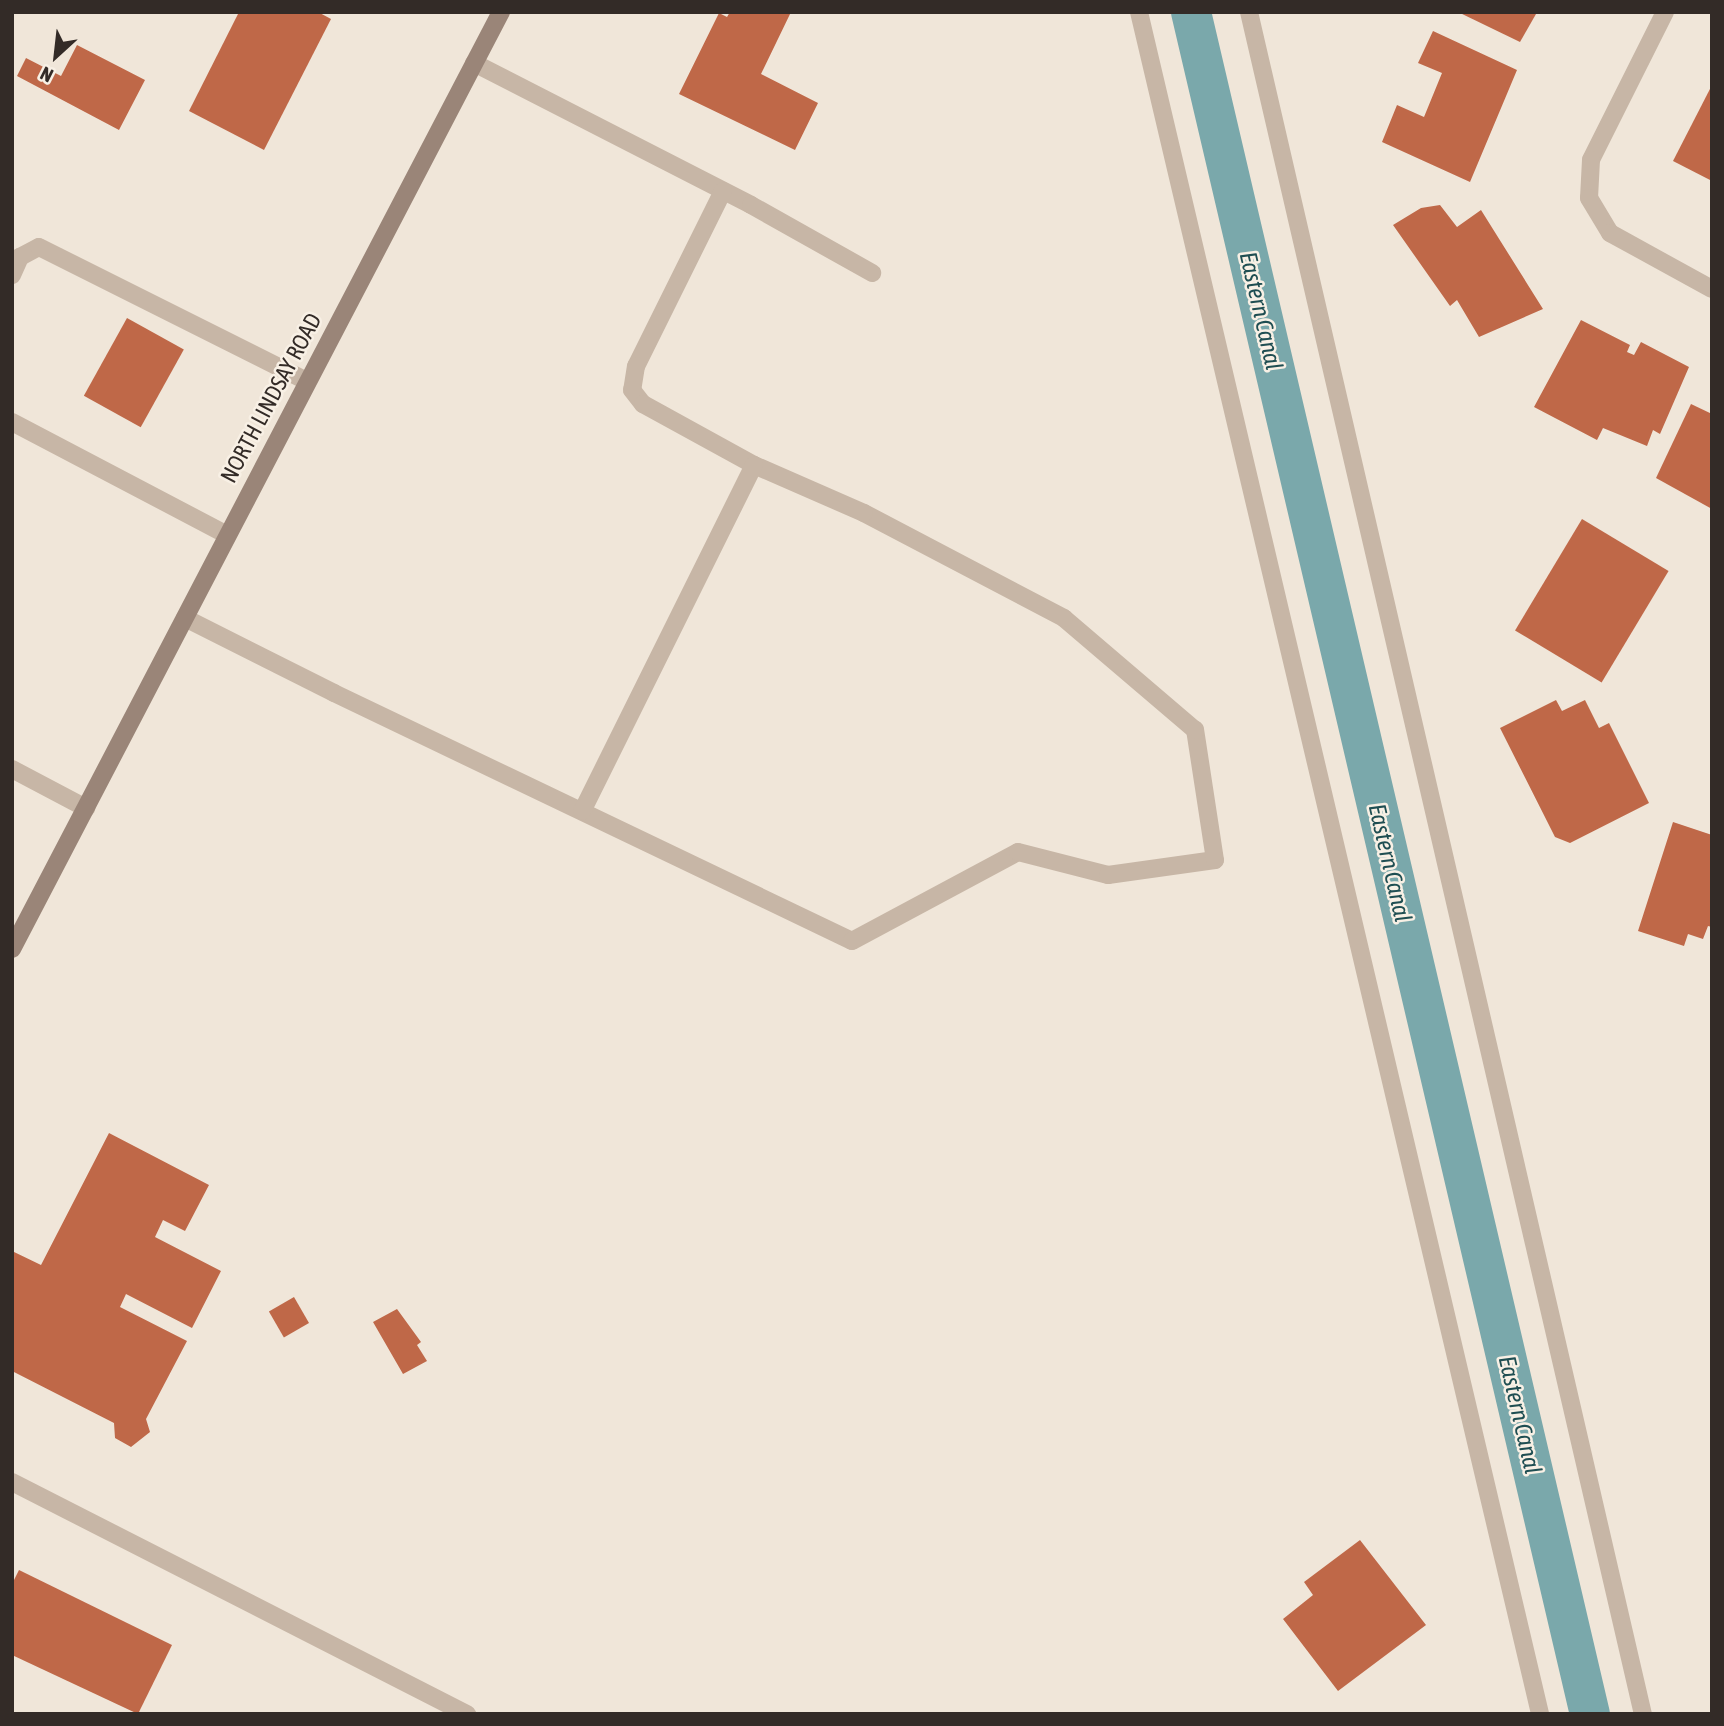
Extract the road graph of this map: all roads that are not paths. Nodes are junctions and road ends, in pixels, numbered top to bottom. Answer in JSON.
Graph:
{"nodes":[{"id":1,"x":501,"y":12,"type":"edge"},
{"id":2,"x":1139,"y":12,"type":"edge"},
{"id":3,"x":1249,"y":12,"type":"edge"},
{"id":4,"x":1665,"y":12,"type":"edge"},
{"id":5,"x":474,"y":63,"type":"junction"},
{"id":6,"x":723,"y":191,"type":"junction"},
{"id":7,"x":872,"y":273,"type":"dead end"},
{"id":8,"x":12,"y":275,"type":"edge"},
{"id":9,"x":1712,"y":289,"type":"edge"},
{"id":10,"x":307,"y":382,"type":"junction"},
{"id":11,"x":12,"y":422,"type":"edge"},
{"id":12,"x":754,"y":465,"type":"junction"},
{"id":13,"x":227,"y":535,"type":"junction"},
{"id":14,"x":185,"y":618,"type":"junction"},
{"id":15,"x":12,"y":769,"type":"edge"},
{"id":16,"x":86,"y":808,"type":"junction"},
{"id":17,"x":582,"y":811,"type":"junction"},
{"id":18,"x":12,"y":949,"type":"edge"},
{"id":19,"x":12,"y":1482,"type":"edge"},
{"id":20,"x":467,"y":1714,"type":"edge"},
{"id":21,"x":1540,"y":1714,"type":"edge"},
{"id":22,"x":1643,"y":1714,"type":"edge"}],
"edges":[{"from":1,"to":5,"type":"main road","name":"NORTH LINDSAY ROAD"},
{"from":2,"to":21,"type":"street"},
{"from":3,"to":22,"type":"street"},
{"from":4,"to":9,"type":"street"},
{"from":5,"to":6,"type":"street"},
{"from":5,"to":10,"type":"main road","name":"NORTH LINDSAY ROAD"},
{"from":6,"to":7,"type":"street"},
{"from":6,"to":12,"type":"street"},
{"from":8,"to":10,"type":"street"},
{"from":10,"to":13,"type":"main road","name":"NORTH LINDSAY ROAD"},
{"from":11,"to":13,"type":"street"},
{"from":12,"to":17,"type":"street"},
{"from":12,"to":17,"type":"street"},
{"from":13,"to":14,"type":"main road","name":"NORTH LINDSAY ROAD"},
{"from":14,"to":16,"type":"main road","name":"NORTH LINDSAY ROAD"},
{"from":14,"to":17,"type":"street"},
{"from":15,"to":16,"type":"street"},
{"from":16,"to":18,"type":"main road","name":"NORTH LINDSAY ROAD"},
{"from":19,"to":20,"type":"street"}]}
